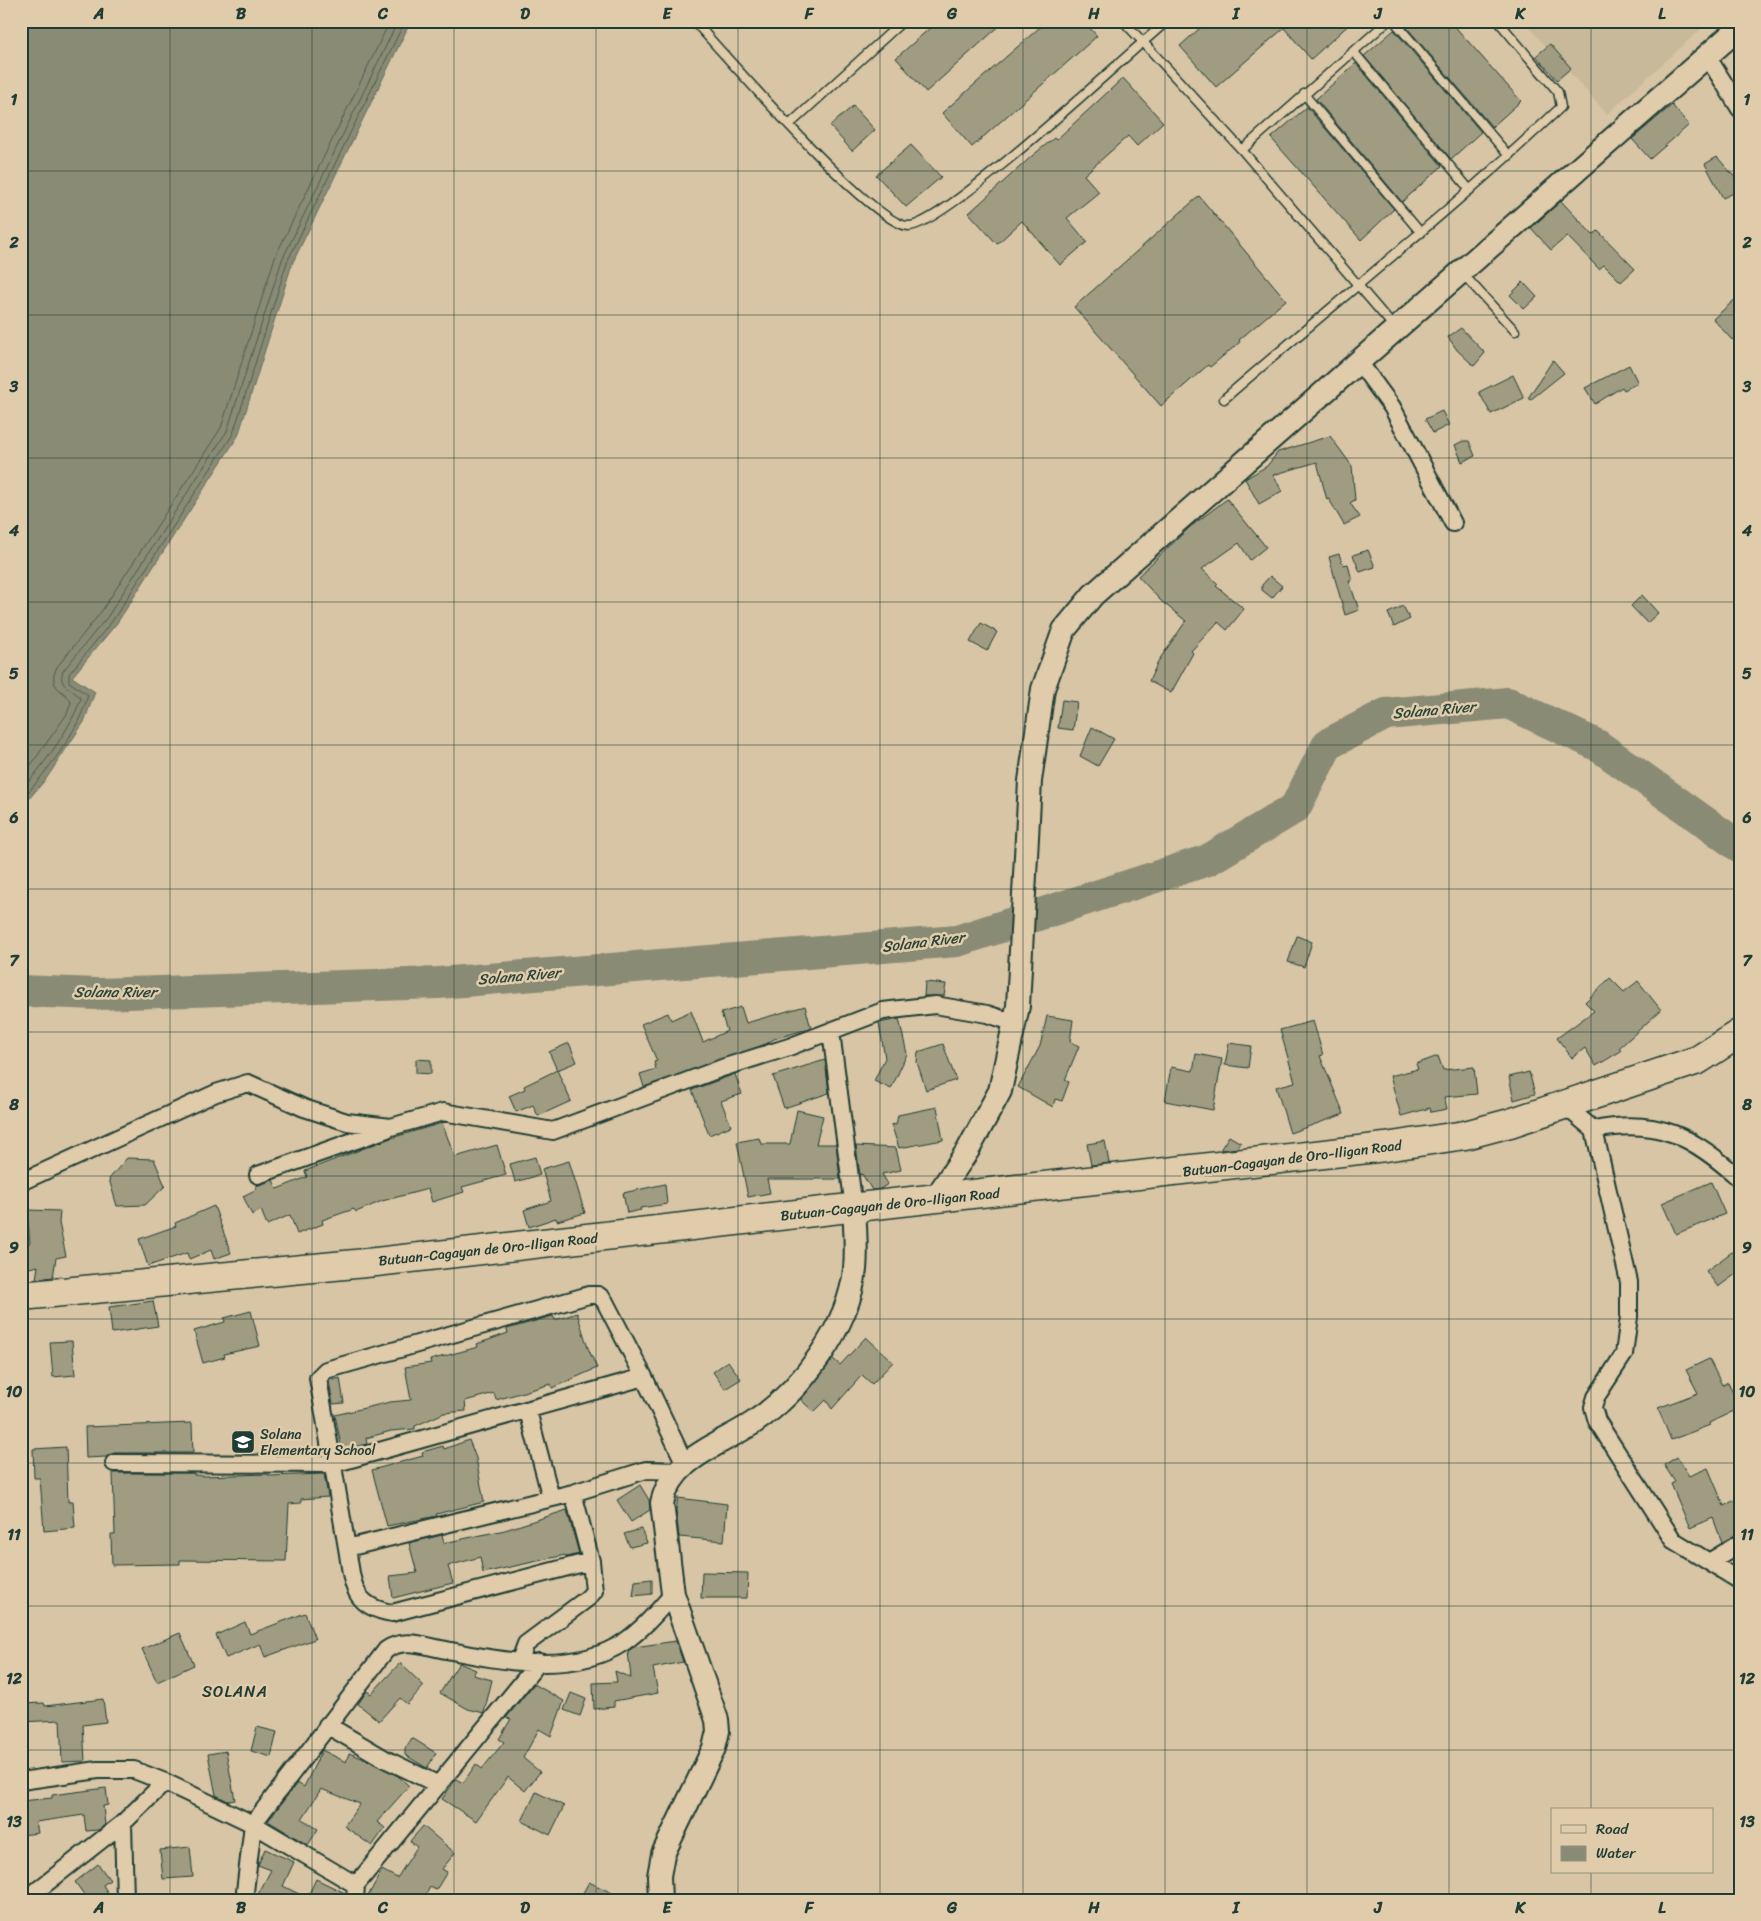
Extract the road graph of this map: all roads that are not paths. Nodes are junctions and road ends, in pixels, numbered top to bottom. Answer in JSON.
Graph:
{"nodes":[{"id":1,"x":694,"y":21,"type":"edge"},
{"id":2,"x":903,"y":21,"type":"edge"},
{"id":3,"x":1123,"y":21,"type":"edge"},
{"id":4,"x":1167,"y":21,"type":"edge"},
{"id":5,"x":1388,"y":21,"type":"edge"},
{"id":6,"x":1394,"y":21,"type":"edge"},
{"id":7,"x":1498,"y":21,"type":"edge"},
{"id":8,"x":1740,"y":27,"type":"edge"},
{"id":9,"x":1143,"y":42,"type":"junction"},
{"id":10,"x":1353,"y":51,"type":"junction"},
{"id":11,"x":1707,"y":56,"type":"junction"},
{"id":12,"x":1304,"y":94,"type":"junction"},
{"id":13,"x":1740,"y":109,"type":"edge"},
{"id":14,"x":789,"y":124,"type":"junction"},
{"id":15,"x":1242,"y":150,"type":"junction"},
{"id":16,"x":1509,"y":156,"type":"junction"},
{"id":17,"x":1470,"y":190,"type":"junction"},
{"id":18,"x":1421,"y":233,"type":"junction"},
{"id":19,"x":1462,"y":272,"type":"junction"},
{"id":20,"x":1358,"y":284,"type":"junction"},
{"id":21,"x":1396,"y":330,"type":"junction"},
{"id":22,"x":1515,"y":331,"type":"dead end"},
{"id":23,"x":1360,"y":362,"type":"junction"},
{"id":24,"x":1224,"y":399,"type":"dead end"},
{"id":25,"x":1453,"y":524,"type":"dead end"},
{"id":26,"x":1016,"y":1014,"type":"junction"},
{"id":27,"x":831,"y":1032,"type":"junction"},
{"id":28,"x":1740,"y":1033,"type":"edge"},
{"id":29,"x":1564,"y":1105,"type":"junction"},
{"id":30,"x":391,"y":1127,"type":"junction"},
{"id":31,"x":1594,"y":1130,"type":"junction"},
{"id":32,"x":258,"y":1175,"type":"dead end"},
{"id":33,"x":1740,"y":1179,"type":"edge"},
{"id":34,"x":21,"y":1182,"type":"edge"},
{"id":35,"x":935,"y":1199,"type":"junction"},
{"id":36,"x":854,"y":1208,"type":"junction"},
{"id":37,"x":21,"y":1296,"type":"edge"},
{"id":38,"x":644,"y":1377,"type":"junction"},
{"id":39,"x":528,"y":1411,"type":"junction"},
{"id":40,"x":114,"y":1463,"type":"dead end"},
{"id":41,"x":332,"y":1464,"type":"junction"},
{"id":42,"x":681,"y":1468,"type":"junction"},
{"id":43,"x":573,"y":1492,"type":"junction"},
{"id":44,"x":551,"y":1498,"type":"junction"},
{"id":45,"x":1740,"y":1543,"type":"edge"},
{"id":46,"x":347,"y":1548,"type":"junction"},
{"id":47,"x":591,"y":1561,"type":"junction"},
{"id":48,"x":1709,"y":1562,"type":"junction"},
{"id":49,"x":1740,"y":1581,"type":"edge"},
{"id":50,"x":673,"y":1594,"type":"junction"},
{"id":51,"x":520,"y":1660,"type":"junction"},
{"id":52,"x":539,"y":1662,"type":"junction"},
{"id":53,"x":327,"y":1726,"type":"junction"},
{"id":54,"x":21,"y":1781,"type":"edge"},
{"id":55,"x":165,"y":1782,"type":"junction"},
{"id":56,"x":439,"y":1785,"type":"junction"},
{"id":57,"x":123,"y":1823,"type":"junction"},
{"id":58,"x":253,"y":1824,"type":"junction"},
{"id":59,"x":356,"y":1892,"type":"edge"},
{"id":60,"x":25,"y":1900,"type":"edge"},
{"id":61,"x":125,"y":1900,"type":"edge"},
{"id":62,"x":244,"y":1900,"type":"edge"},
{"id":63,"x":660,"y":1900,"type":"edge"}],
"edges":[{"from":1,"to":14,"type":"lane"},
{"from":2,"to":14,"type":"lane"},
{"from":3,"to":9,"type":"lane"},
{"from":4,"to":9,"type":"lane"},
{"from":5,"to":10,"type":"lane"},
{"from":6,"to":16,"type":"lane"},
{"from":7,"to":16,"type":"lane"},
{"from":8,"to":11,"type":"street"},
{"from":9,"to":14,"type":"lane"},
{"from":9,"to":15,"type":"lane"},
{"from":10,"to":12,"type":"lane"},
{"from":10,"to":17,"type":"lane"},
{"from":11,"to":13,"type":"street"},
{"from":11,"to":19,"type":"street"},
{"from":12,"to":15,"type":"lane"},
{"from":12,"to":18,"type":"lane"},
{"from":15,"to":20,"type":"lane"},
{"from":16,"to":17,"type":"lane"},
{"from":17,"to":18,"type":"lane"},
{"from":18,"to":20,"type":"lane"},
{"from":19,"to":21,"type":"street"},
{"from":19,"to":22,"type":"lane"},
{"from":20,"to":21,"type":"lane"},
{"from":20,"to":24,"type":"lane"},
{"from":21,"to":23,"type":"street"},
{"from":23,"to":25,"type":"street"},
{"from":23,"to":26,"type":"street"},
{"from":26,"to":27,"type":"street"},
{"from":26,"to":35,"type":"street"},
{"from":27,"to":30,"type":"street"},
{"from":27,"to":36,"type":"street"},
{"from":28,"to":29,"type":"highway","name":"Butuan-Cagayan de Oro-Iligan Road"},
{"from":29,"to":31,"type":"street"},
{"from":29,"to":35,"type":"highway","name":"Butuan-Cagayan de Oro-Iligan Road"},
{"from":30,"to":32,"type":"street"},
{"from":30,"to":34,"type":"street"},
{"from":31,"to":33,"type":"street"},
{"from":31,"to":48,"type":"street"},
{"from":35,"to":36,"type":"highway","name":"Butuan-Cagayan de Oro-Iligan Road"},
{"from":36,"to":37,"type":"highway","name":"Butuan-Cagayan de Oro-Iligan Road"},
{"from":36,"to":42,"type":"street"},
{"from":38,"to":39,"type":"street"},
{"from":38,"to":41,"type":"street"},
{"from":38,"to":42,"type":"street"},
{"from":39,"to":41,"type":"street"},
{"from":39,"to":44,"type":"street"},
{"from":40,"to":41,"type":"street"},
{"from":41,"to":46,"type":"street"},
{"from":42,"to":43,"type":"street"},
{"from":42,"to":50,"type":"street"},
{"from":43,"to":44,"type":"street"},
{"from":43,"to":47,"type":"street"},
{"from":44,"to":46,"type":"street"},
{"from":45,"to":48,"type":"street"},
{"from":46,"to":47,"type":"street"},
{"from":47,"to":51,"type":"street"},
{"from":48,"to":49,"type":"street"},
{"from":50,"to":52,"type":"street"},
{"from":50,"to":63,"type":"street"},
{"from":51,"to":52,"type":"street"},
{"from":51,"to":53,"type":"street"},
{"from":52,"to":56,"type":"street"},
{"from":53,"to":56,"type":"street"},
{"from":53,"to":58,"type":"street"},
{"from":54,"to":55,"type":"street"},
{"from":55,"to":57,"type":"street"},
{"from":55,"to":58,"type":"street"},
{"from":56,"to":59,"type":"street"},
{"from":57,"to":60,"type":"street"},
{"from":57,"to":61,"type":"street"},
{"from":58,"to":59,"type":"street"},
{"from":58,"to":62,"type":"street"}]}
